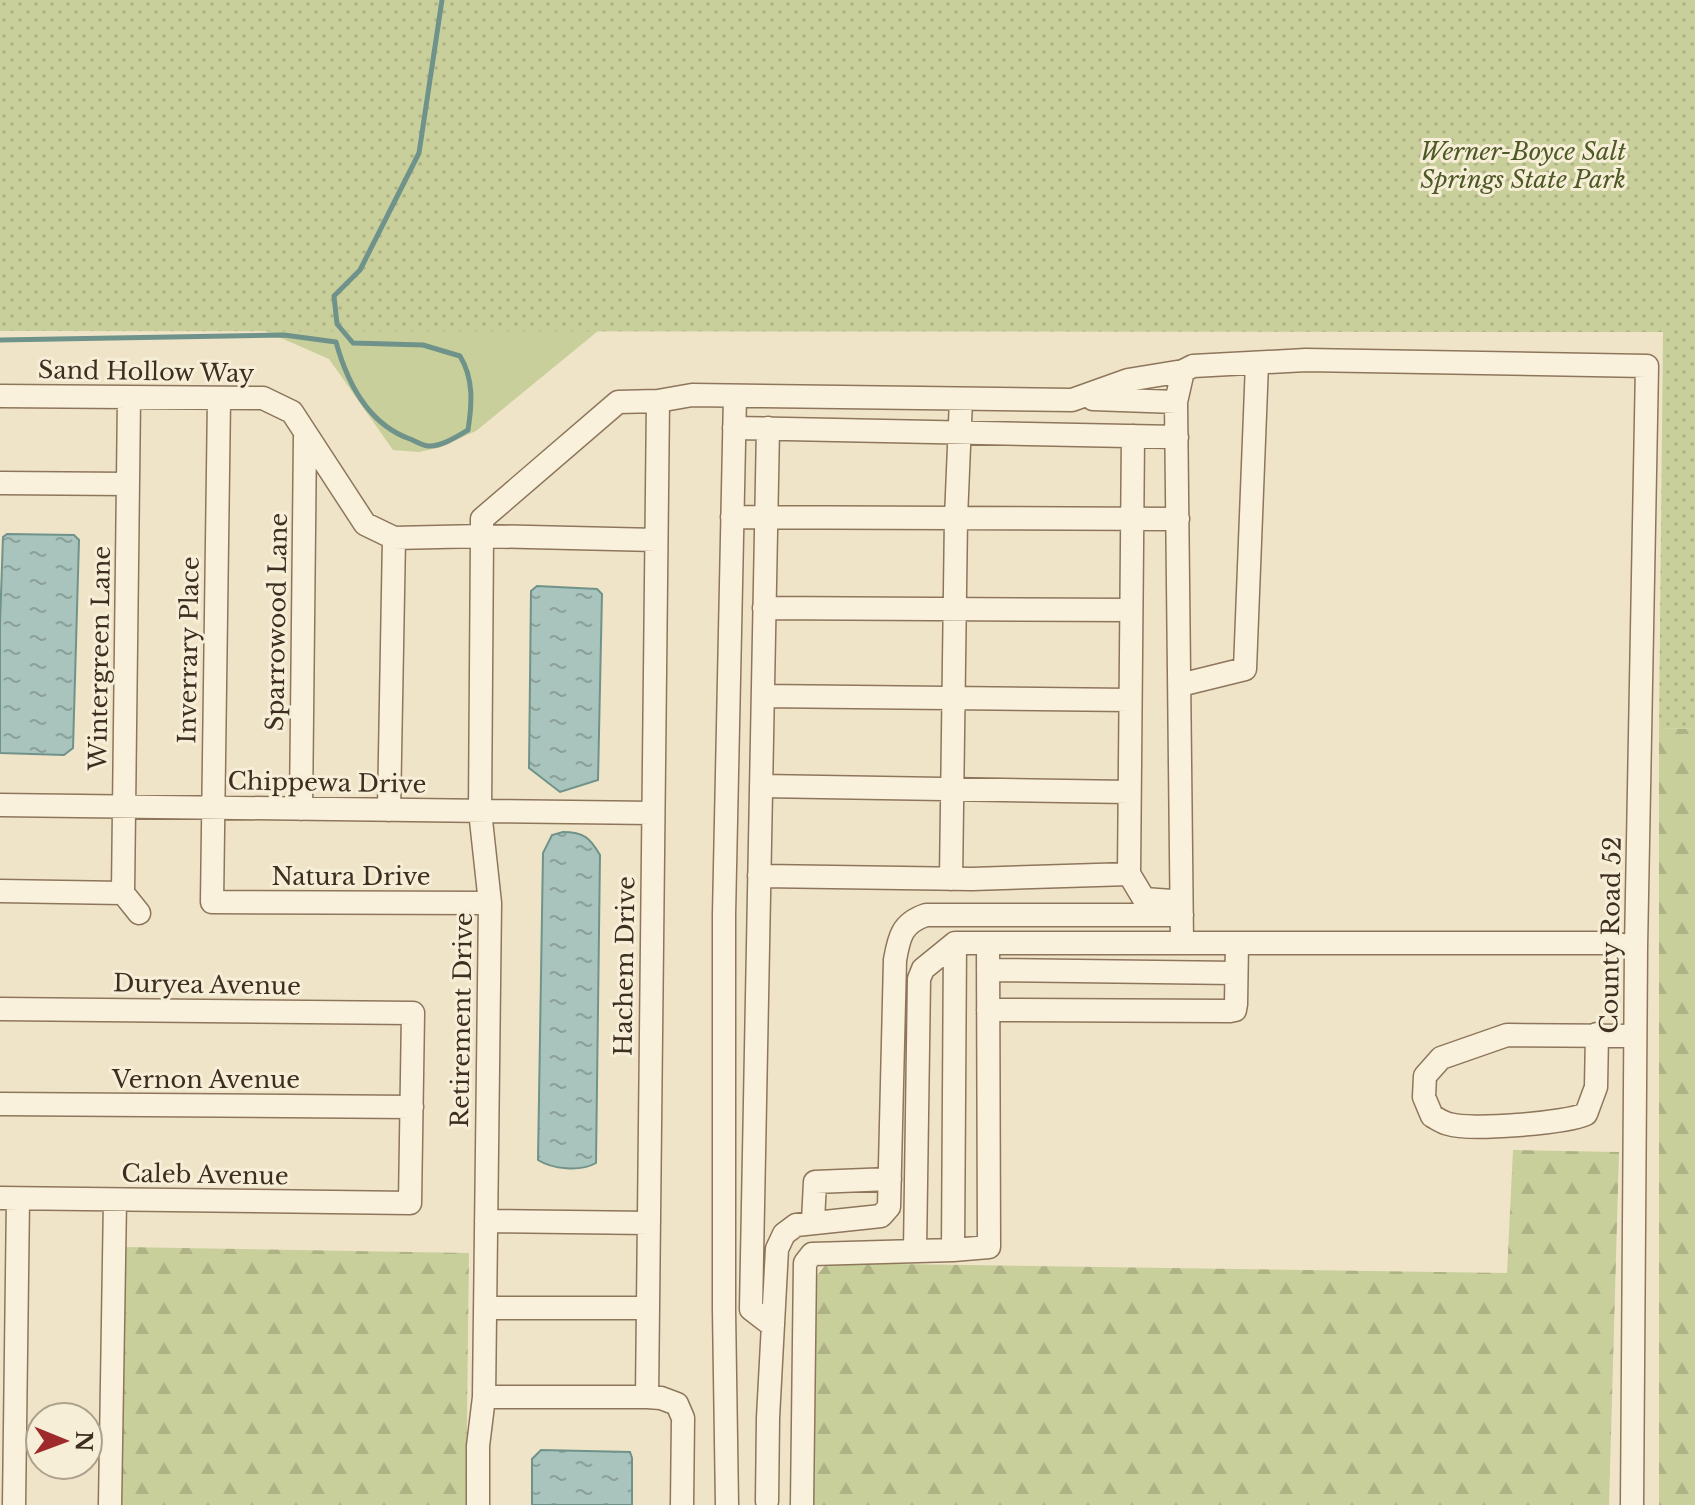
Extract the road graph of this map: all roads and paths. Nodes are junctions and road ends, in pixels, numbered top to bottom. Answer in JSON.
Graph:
{"nodes":[{"id":1,"x":1257,"y":363,"type":"junction"},
{"id":2,"x":1183,"y":371,"type":"junction"},
{"id":3,"x":0,"y":396,"type":"edge"},
{"id":4,"x":735,"y":396,"type":"junction"},
{"id":5,"x":129,"y":398,"type":"junction"},
{"id":6,"x":219,"y":399,"type":"junction"},
{"id":7,"x":961,"y":399,"type":"junction"},
{"id":8,"x":1072,"y":400,"type":"junction"},
{"id":9,"x":658,"y":401,"type":"junction"},
{"id":10,"x":1176,"y":402,"type":"junction"},
{"id":11,"x":734,"y":428,"type":"junction"},
{"id":12,"x":768,"y":428,"type":"junction"},
{"id":13,"x":958,"y":433,"type":"junction"},
{"id":14,"x":305,"y":436,"type":"junction"},
{"id":15,"x":1133,"y":436,"type":"junction"},
{"id":16,"x":1177,"y":437,"type":"junction"},
{"id":17,"x":733,"y":468,"type":"junction"},
{"id":18,"x":767,"y":468,"type":"junction"},
{"id":19,"x":0,"y":483,"type":"edge"},
{"id":20,"x":128,"y":484,"type":"junction"},
{"id":21,"x":766,"y":516,"type":"junction"},
{"id":22,"x":732,"y":517,"type":"junction"},
{"id":23,"x":956,"y":518,"type":"junction"},
{"id":24,"x":1131,"y":519,"type":"junction"},
{"id":25,"x":1178,"y":519,"type":"junction"},
{"id":26,"x":482,"y":536,"type":"junction"},
{"id":27,"x":394,"y":538,"type":"junction"},
{"id":28,"x":656,"y":540,"type":"junction"},
{"id":29,"x":764,"y":608,"type":"junction"},
{"id":30,"x":955,"y":610,"type":"junction"},
{"id":31,"x":1130,"y":610,"type":"junction"},
{"id":32,"x":1180,"y":685,"type":"junction"},
{"id":33,"x":763,"y":696,"type":"junction"},
{"id":34,"x":953,"y":697,"type":"junction"},
{"id":35,"x":1130,"y":700,"type":"junction"},
{"id":36,"x":761,"y":786,"type":"junction"},
{"id":37,"x":952,"y":789,"type":"junction"},
{"id":38,"x":1129,"y":792,"type":"junction"},
{"id":39,"x":0,"y":805,"type":"edge"},
{"id":40,"x":124,"y":807,"type":"junction"},
{"id":41,"x":213,"y":808,"type":"junction"},
{"id":42,"x":301,"y":809,"type":"junction"},
{"id":43,"x":389,"y":810,"type":"junction"},
{"id":44,"x":480,"y":811,"type":"junction"},
{"id":45,"x":653,"y":813,"type":"junction"},
{"id":46,"x":1129,"y":874,"type":"junction"},
{"id":47,"x":759,"y":876,"type":"junction"},
{"id":48,"x":951,"y":879,"type":"junction"},
{"id":49,"x":0,"y":891,"type":"edge"},
{"id":50,"x":123,"y":893,"type":"junction"},
{"id":51,"x":212,"y":902,"type":"joint"},
{"id":52,"x":490,"y":903,"type":"junction"},
{"id":53,"x":1182,"y":908,"type":"junction"},
{"id":54,"x":139,"y":913,"type":"dead end"},
{"id":55,"x":955,"y":943,"type":"junction"},
{"id":56,"x":988,"y":943,"type":"junction"},
{"id":57,"x":1182,"y":943,"type":"junction"},
{"id":58,"x":1237,"y":943,"type":"junction"},
{"id":59,"x":1636,"y":948,"type":"junction"},
{"id":60,"x":988,"y":970,"type":"junction"},
{"id":61,"x":1236,"y":973,"type":"junction"},
{"id":62,"x":0,"y":1009,"type":"edge"},
{"id":63,"x":988,"y":1010,"type":"junction"},
{"id":64,"x":1597,"y":1034,"type":"junction"},
{"id":65,"x":1635,"y":1036,"type":"junction"},
{"id":66,"x":0,"y":1104,"type":"edge"},
{"id":67,"x":412,"y":1107,"type":"junction"},
{"id":68,"x":890,"y":1179,"type":"junction"},
{"id":69,"x":9,"y":1198,"type":"edge"},
{"id":70,"x":115,"y":1200,"type":"junction"},
{"id":71,"x":486,"y":1221,"type":"junction"},
{"id":72,"x":813,"y":1221,"type":"junction"},
{"id":73,"x":649,"y":1223,"type":"junction"},
{"id":74,"x":953,"y":1250,"type":"junction"},
{"id":75,"x":915,"y":1251,"type":"junction"},
{"id":76,"x":485,"y":1308,"type":"junction"},
{"id":77,"x":648,"y":1308,"type":"junction"},
{"id":78,"x":773,"y":1326,"type":"junction"},
{"id":79,"x":484,"y":1397,"type":"junction"},
{"id":80,"x":647,"y":1397,"type":"junction"},
{"id":81,"x":802,"y":1501,"type":"edge"},
{"id":82,"x":766,"y":1503,"type":"edge"},
{"id":83,"x":14,"y":1505,"type":"edge"},
{"id":84,"x":110,"y":1505,"type":"edge"},
{"id":85,"x":478,"y":1505,"type":"edge"},
{"id":86,"x":682,"y":1505,"type":"edge"},
{"id":87,"x":727,"y":1505,"type":"edge"},
{"id":88,"x":1632,"y":1505,"type":"edge"}],
"edges":[{"from":1,"to":2,"type":"street"},
{"from":1,"to":32,"type":"street"},
{"from":1,"to":59,"type":"street","name":"County Road 52"},
{"from":2,"to":8,"type":"street"},
{"from":2,"to":10,"type":"street"},
{"from":3,"to":5,"type":"street","name":"Sand Hollow Way"},
{"from":4,"to":7,"type":"street"},
{"from":4,"to":9,"type":"street"},
{"from":4,"to":11,"type":"street"},
{"from":5,"to":6,"type":"street","name":"Sand Hollow Way"},
{"from":5,"to":20,"type":"street","name":"Wintergreen Lane"},
{"from":6,"to":14,"type":"street","name":"Sand Hollow Way"},
{"from":6,"to":41,"type":"street","name":"Inverrary Place"},
{"from":7,"to":8,"type":"street"},
{"from":7,"to":13,"type":"street"},
{"from":8,"to":10,"type":"street"},
{"from":9,"to":26,"type":"street"},
{"from":9,"to":28,"type":"street","name":"Hachem Drive"},
{"from":10,"to":16,"type":"street"},
{"from":11,"to":12,"type":"street"},
{"from":11,"to":17,"type":"street"},
{"from":12,"to":13,"type":"street"},
{"from":12,"to":18,"type":"street"},
{"from":13,"to":15,"type":"street"},
{"from":13,"to":23,"type":"street"},
{"from":14,"to":27,"type":"street","name":"Sand Hollow Way"},
{"from":14,"to":42,"type":"street","name":"Sparrowood Lane"},
{"from":15,"to":16,"type":"street"},
{"from":15,"to":24,"type":"street"},
{"from":16,"to":25,"type":"street"},
{"from":17,"to":18,"type":"street"},
{"from":17,"to":22,"type":"street"},
{"from":18,"to":21,"type":"street"},
{"from":19,"to":20,"type":"street"},
{"from":20,"to":40,"type":"street","name":"Wintergreen Lane"},
{"from":21,"to":22,"type":"street"},
{"from":21,"to":23,"type":"street"},
{"from":21,"to":29,"type":"street"},
{"from":22,"to":87,"type":"street"},
{"from":23,"to":24,"type":"street"},
{"from":23,"to":30,"type":"street"},
{"from":24,"to":25,"type":"street"},
{"from":24,"to":31,"type":"street"},
{"from":25,"to":32,"type":"street"},
{"from":26,"to":27,"type":"street"},
{"from":26,"to":28,"type":"street"},
{"from":26,"to":44,"type":"street","name":"Retirement Drive"},
{"from":27,"to":43,"type":"street"},
{"from":28,"to":45,"type":"street","name":"Hachem Drive"},
{"from":29,"to":30,"type":"street"},
{"from":29,"to":33,"type":"street"},
{"from":30,"to":31,"type":"street"},
{"from":30,"to":34,"type":"street"},
{"from":31,"to":35,"type":"street"},
{"from":32,"to":53,"type":"street"},
{"from":33,"to":34,"type":"street"},
{"from":33,"to":36,"type":"street"},
{"from":34,"to":35,"type":"street"},
{"from":34,"to":37,"type":"street"},
{"from":35,"to":38,"type":"street"},
{"from":36,"to":37,"type":"street"},
{"from":36,"to":47,"type":"street"},
{"from":37,"to":38,"type":"street"},
{"from":37,"to":48,"type":"street"},
{"from":38,"to":46,"type":"street"},
{"from":39,"to":40,"type":"street","name":"Chippewa Drive"},
{"from":40,"to":41,"type":"street","name":"Chippewa Drive"},
{"from":40,"to":50,"type":"street","name":"Wintergreen Lane"},
{"from":41,"to":42,"type":"street","name":"Chippewa Drive"},
{"from":41,"to":51,"type":"street","name":"Inverrary Place"},
{"from":42,"to":43,"type":"street","name":"Chippewa Drive"},
{"from":43,"to":44,"type":"street","name":"Chippewa Drive"},
{"from":44,"to":45,"type":"street","name":"Chippewa Drive"},
{"from":44,"to":52,"type":"street","name":"Retirement Drive"},
{"from":45,"to":73,"type":"street","name":"Hachem Drive"},
{"from":46,"to":48,"type":"street"},
{"from":46,"to":53,"type":"street"},
{"from":47,"to":48,"type":"street"},
{"from":47,"to":78,"type":"street"},
{"from":49,"to":50,"type":"street"},
{"from":50,"to":54,"type":"street"},
{"from":51,"to":52,"type":"street","name":"Natura Drive"},
{"from":52,"to":71,"type":"street","name":"Retirement Drive"},
{"from":53,"to":57,"type":"street"},
{"from":53,"to":68,"type":"street"},
{"from":55,"to":56,"type":"street"},
{"from":55,"to":74,"type":"street"},
{"from":55,"to":75,"type":"street"},
{"from":56,"to":57,"type":"street"},
{"from":56,"to":60,"type":"street"},
{"from":57,"to":58,"type":"street"},
{"from":58,"to":59,"type":"street"},
{"from":58,"to":61,"type":"street"},
{"from":59,"to":65,"type":"street","name":"County Road 52"},
{"from":60,"to":61,"type":"street"},
{"from":60,"to":63,"type":"street"},
{"from":61,"to":63,"type":"street"},
{"from":62,"to":67,"type":"street","name":"Duryea Avenue"},
{"from":63,"to":74,"type":"street"},
{"from":64,"to":64,"type":"street"},
{"from":64,"to":65,"type":"street"},
{"from":65,"to":88,"type":"street","name":"County Road 52"},
{"from":66,"to":67,"type":"street","name":"Vernon Avenue"},
{"from":67,"to":70,"type":"street","name":"Caleb Avenue"},
{"from":68,"to":72,"type":"street"},
{"from":68,"to":72,"type":"street"},
{"from":69,"to":70,"type":"street","name":"Caleb Avenue"},
{"from":69,"to":83,"type":"street"},
{"from":70,"to":84,"type":"street"},
{"from":71,"to":73,"type":"street"},
{"from":71,"to":76,"type":"street","name":"Retirement Drive"},
{"from":72,"to":78,"type":"street"},
{"from":73,"to":77,"type":"street","name":"Hachem Drive"},
{"from":74,"to":75,"type":"street"},
{"from":75,"to":81,"type":"street"},
{"from":76,"to":77,"type":"street"},
{"from":76,"to":79,"type":"street","name":"Retirement Drive"},
{"from":77,"to":80,"type":"street","name":"Hachem Drive"},
{"from":78,"to":82,"type":"street"},
{"from":79,"to":80,"type":"street"},
{"from":79,"to":85,"type":"street","name":"Retirement Drive"},
{"from":80,"to":86,"type":"street"},
{"from":81,"to":82,"type":"street"}]}
